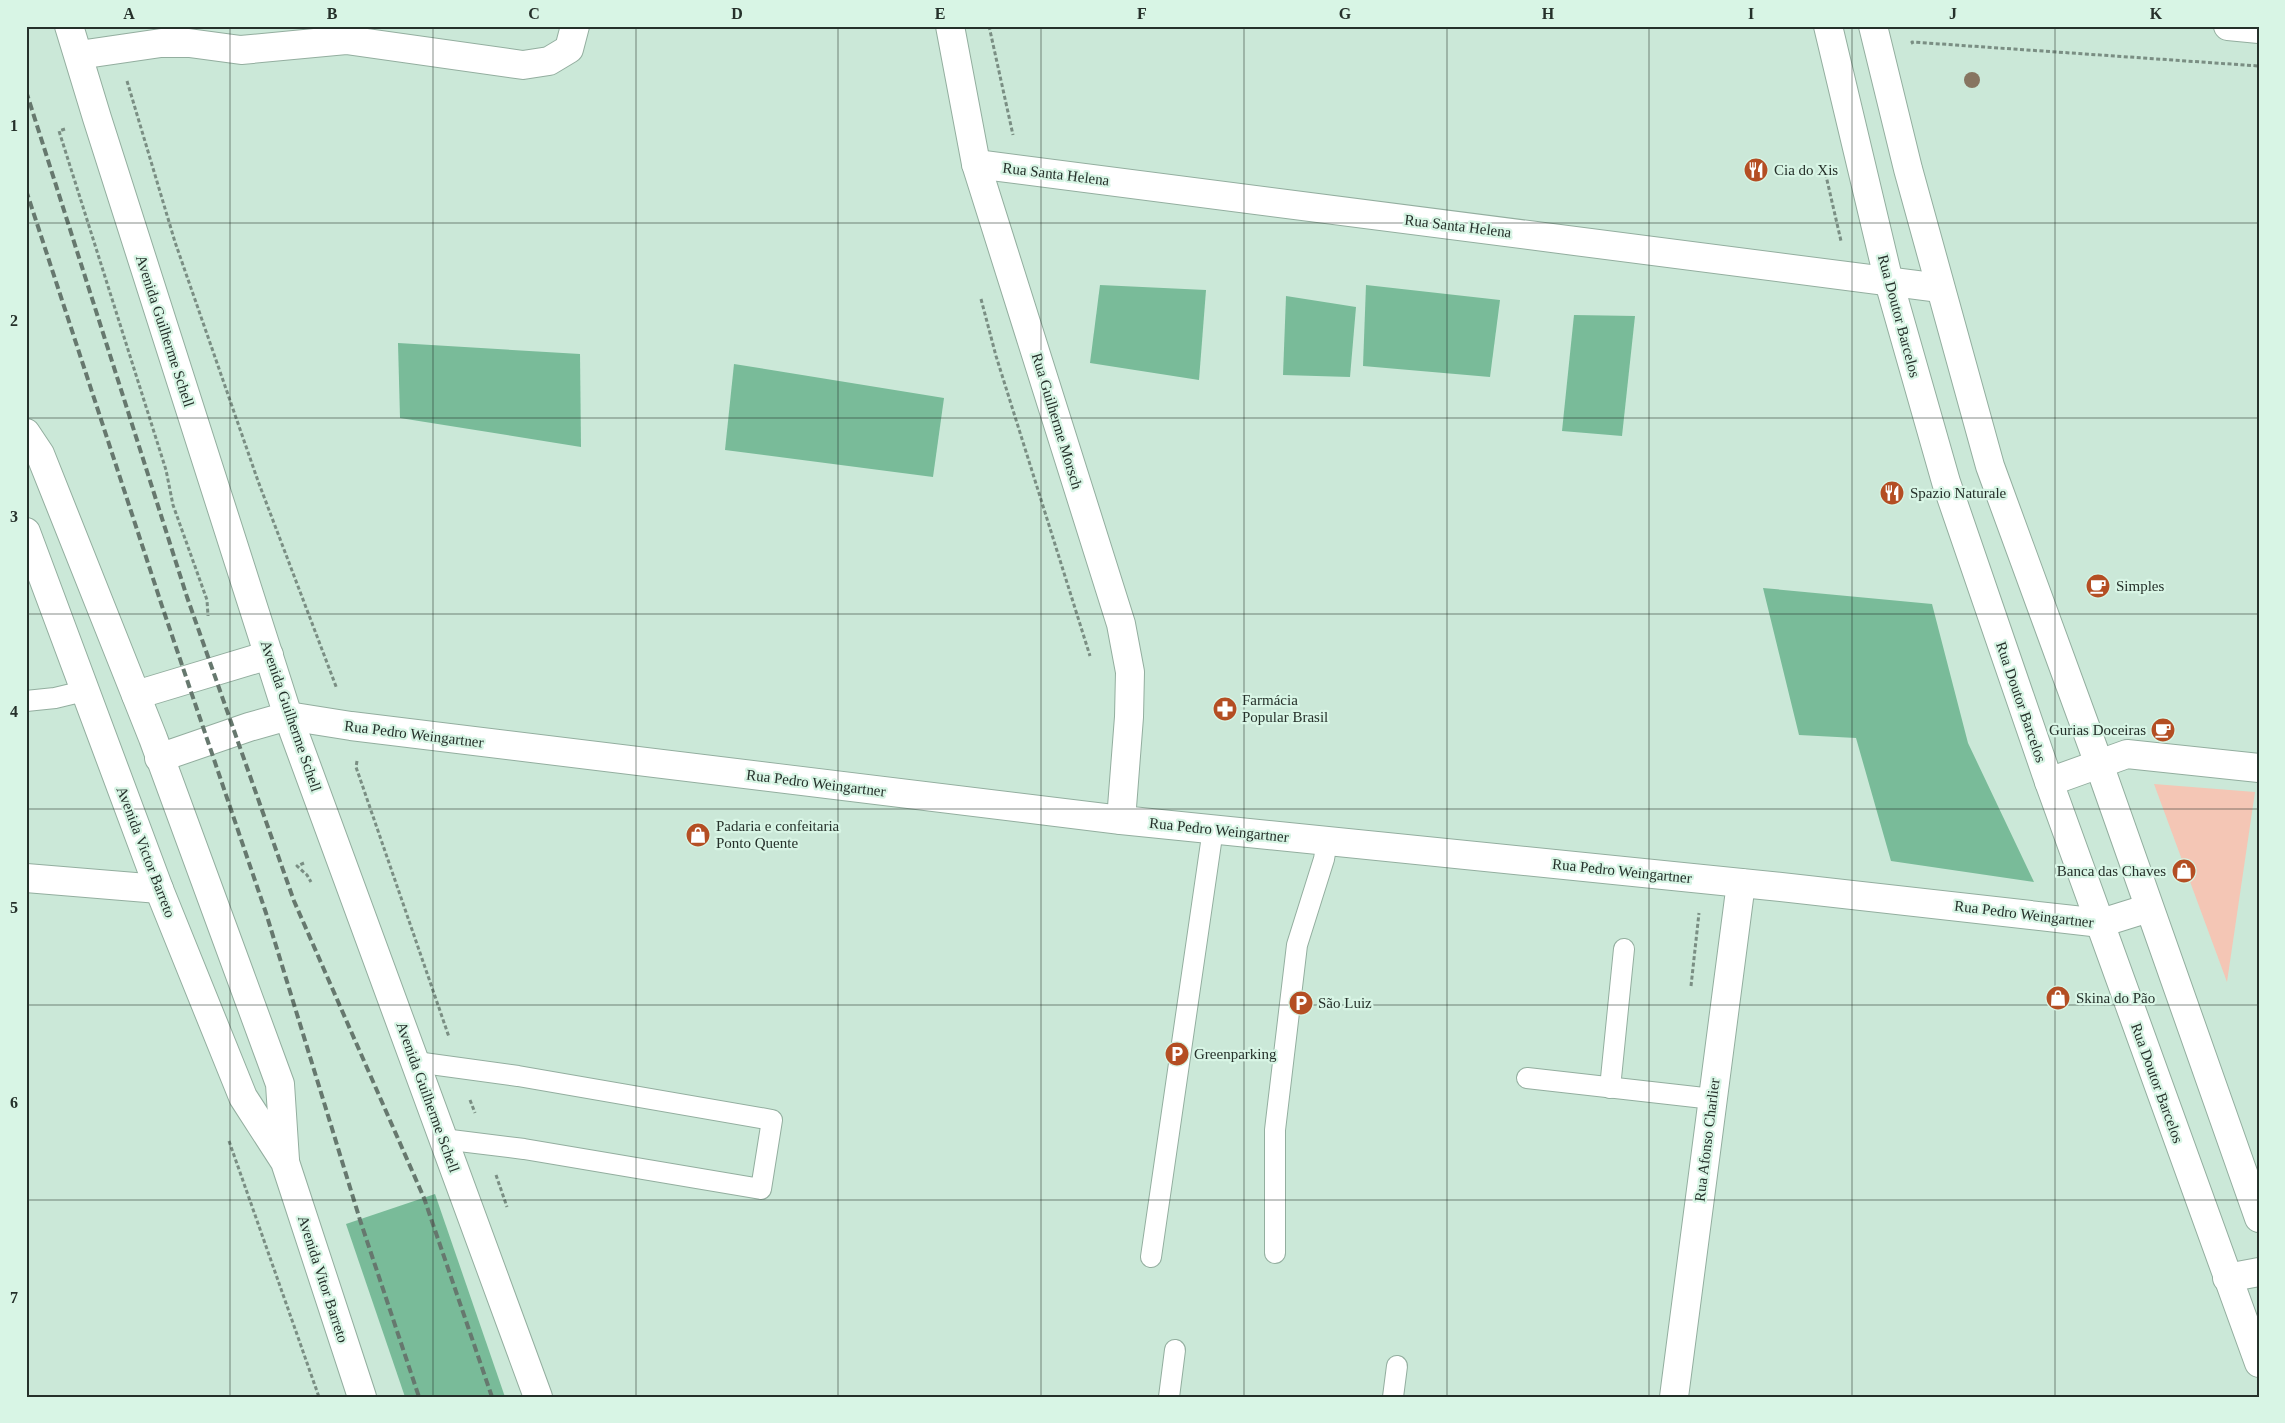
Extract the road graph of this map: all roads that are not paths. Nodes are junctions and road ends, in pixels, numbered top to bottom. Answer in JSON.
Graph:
{"nodes":[{"id":1,"x":70,"y":26,"type":"edge"},
{"id":2,"x":575,"y":26,"type":"edge"},
{"id":3,"x":950,"y":26,"type":"edge"},
{"id":4,"x":1828,"y":26,"type":"edge"},
{"id":5,"x":1873,"y":26,"type":"edge"},
{"id":6,"x":2228,"y":26,"type":"edge"},
{"id":7,"x":2259,"y":29,"type":"edge"},
{"id":8,"x":79,"y":56,"type":"junction"},
{"id":9,"x":976,"y":164,"type":"junction"},
{"id":10,"x":1889,"y":282,"type":"junction"},
{"id":11,"x":1940,"y":288,"type":"junction"},
{"id":12,"x":26,"y":433,"type":"edge"},
{"id":13,"x":27,"y":534,"type":"edge"},
{"id":14,"x":269,"y":655,"type":"junction"},
{"id":15,"x":84,"y":691,"type":"junction"},
{"id":16,"x":136,"y":695,"type":"junction"},
{"id":17,"x":26,"y":701,"type":"edge"},
{"id":18,"x":288,"y":716,"type":"junction"},
{"id":19,"x":159,"y":758,"type":"junction"},
{"id":20,"x":2099,"y":764,"type":"junction"},
{"id":21,"x":2259,"y":768,"type":"edge"},
{"id":22,"x":2049,"y":782,"type":"junction"},
{"id":23,"x":1121,"y":820,"type":"junction"},
{"id":24,"x":1214,"y":829,"type":"junction"},
{"id":25,"x":1327,"y":841,"type":"junction"},
{"id":26,"x":26,"y":878,"type":"edge"},
{"id":27,"x":1741,"y":883,"type":"junction"},
{"id":28,"x":159,"y":889,"type":"junction"},
{"id":29,"x":2149,"y":908,"type":"junction"},
{"id":30,"x":2101,"y":924,"type":"junction"},
{"id":31,"x":1624,"y":949,"type":"dead end"},
{"id":32,"x":416,"y":1062,"type":"junction"},
{"id":33,"x":1527,"y":1078,"type":"dead end"},
{"id":34,"x":1610,"y":1088,"type":"junction"},
{"id":35,"x":1713,"y":1099,"type":"junction"},
{"id":36,"x":443,"y":1139,"type":"junction"},
{"id":37,"x":285,"y":1162,"type":"junction"},
{"id":38,"x":2259,"y":1218,"type":"edge"},
{"id":39,"x":1274,"y":1253,"type":"dead end"},
{"id":40,"x":1151,"y":1257,"type":"dead end"},
{"id":41,"x":2259,"y":1272,"type":"edge"},
{"id":42,"x":2227,"y":1278,"type":"junction"},
{"id":43,"x":1174,"y":1350,"type":"dead end"},
{"id":44,"x":2259,"y":1363,"type":"edge"},
{"id":45,"x":1397,"y":1366,"type":"dead end"},
{"id":46,"x":362,"y":1397,"type":"edge"},
{"id":47,"x":538,"y":1397,"type":"edge"},
{"id":48,"x":1169,"y":1397,"type":"edge"},
{"id":49,"x":1393,"y":1397,"type":"edge"},
{"id":50,"x":1674,"y":1397,"type":"edge"}],
"edges":[{"from":1,"to":8,"type":"main road","name":"Avenida Guilherme Schell"},
{"from":2,"to":8,"type":"main road"},
{"from":3,"to":9,"type":"main road","name":"Rua Guilherme Morsch"},
{"from":4,"to":10,"type":"main road","name":"Rua Doutor Barcelos"},
{"from":5,"to":11,"type":"main road"},
{"from":6,"to":7,"type":"main road"},
{"from":8,"to":14,"type":"main road","name":"Avenida Guilherme Schell"},
{"from":9,"to":10,"type":"main road","name":"Rua Santa Helena"},
{"from":9,"to":23,"type":"main road","name":"Rua Guilherme Morsch"},
{"from":10,"to":11,"type":"main road","name":"Rua Santa Helena"},
{"from":10,"to":22,"type":"main road","name":"Rua Doutor Barcelos"},
{"from":11,"to":20,"type":"main road"},
{"from":12,"to":16,"type":"main road"},
{"from":13,"to":15,"type":"main road","name":"Avenida Victor Barreto"},
{"from":14,"to":16,"type":"main road"},
{"from":14,"to":18,"type":"main road","name":"Avenida Guilherme Schell"},
{"from":15,"to":17,"type":"lane"},
{"from":15,"to":28,"type":"main road","name":"Avenida Victor Barreto"},
{"from":16,"to":19,"type":"main road"},
{"from":18,"to":19,"type":"main road"},
{"from":18,"to":23,"type":"main road","name":"Rua Pedro Weingartner"},
{"from":18,"to":32,"type":"main road","name":"Avenida Guilherme Schell"},
{"from":19,"to":37,"type":"main road"},
{"from":20,"to":21,"type":"main road"},
{"from":20,"to":22,"type":"main road"},
{"from":20,"to":29,"type":"main road"},
{"from":22,"to":30,"type":"main road","name":"Rua Doutor Barcelos"},
{"from":23,"to":24,"type":"main road","name":"Rua Pedro Weingartner"},
{"from":24,"to":25,"type":"main road","name":"Rua Pedro Weingartner"},
{"from":24,"to":40,"type":"lane"},
{"from":25,"to":27,"type":"main road","name":"Rua Pedro Weingartner"},
{"from":25,"to":39,"type":"lane"},
{"from":26,"to":28,"type":"main road"},
{"from":27,"to":30,"type":"main road","name":"Rua Pedro Weingartner"},
{"from":27,"to":35,"type":"main road","name":"Rua Afonso Charlier"},
{"from":28,"to":37,"type":"main road","name":"Avenida Victor Barreto"},
{"from":29,"to":30,"type":"main road","name":"Rua Pedro Weingartner"},
{"from":29,"to":38,"type":"main road"},
{"from":30,"to":42,"type":"main road","name":"Rua Doutor Barcelos"},
{"from":31,"to":34,"type":"lane"},
{"from":32,"to":36,"type":"main road","name":"Avenida Guilherme Schell"},
{"from":32,"to":36,"type":"lane"},
{"from":33,"to":34,"type":"lane"},
{"from":34,"to":35,"type":"lane"},
{"from":35,"to":50,"type":"main road","name":"Rua Afonso Charlier"},
{"from":36,"to":47,"type":"main road","name":"Avenida Guilherme Schell"},
{"from":37,"to":46,"type":"main road","name":"Avenida Vitor Barreto"},
{"from":41,"to":42,"type":"main road"},
{"from":42,"to":44,"type":"main road","name":"Rua Doutor Barcelos"},
{"from":43,"to":48,"type":"lane"},
{"from":45,"to":49,"type":"lane"}]}
